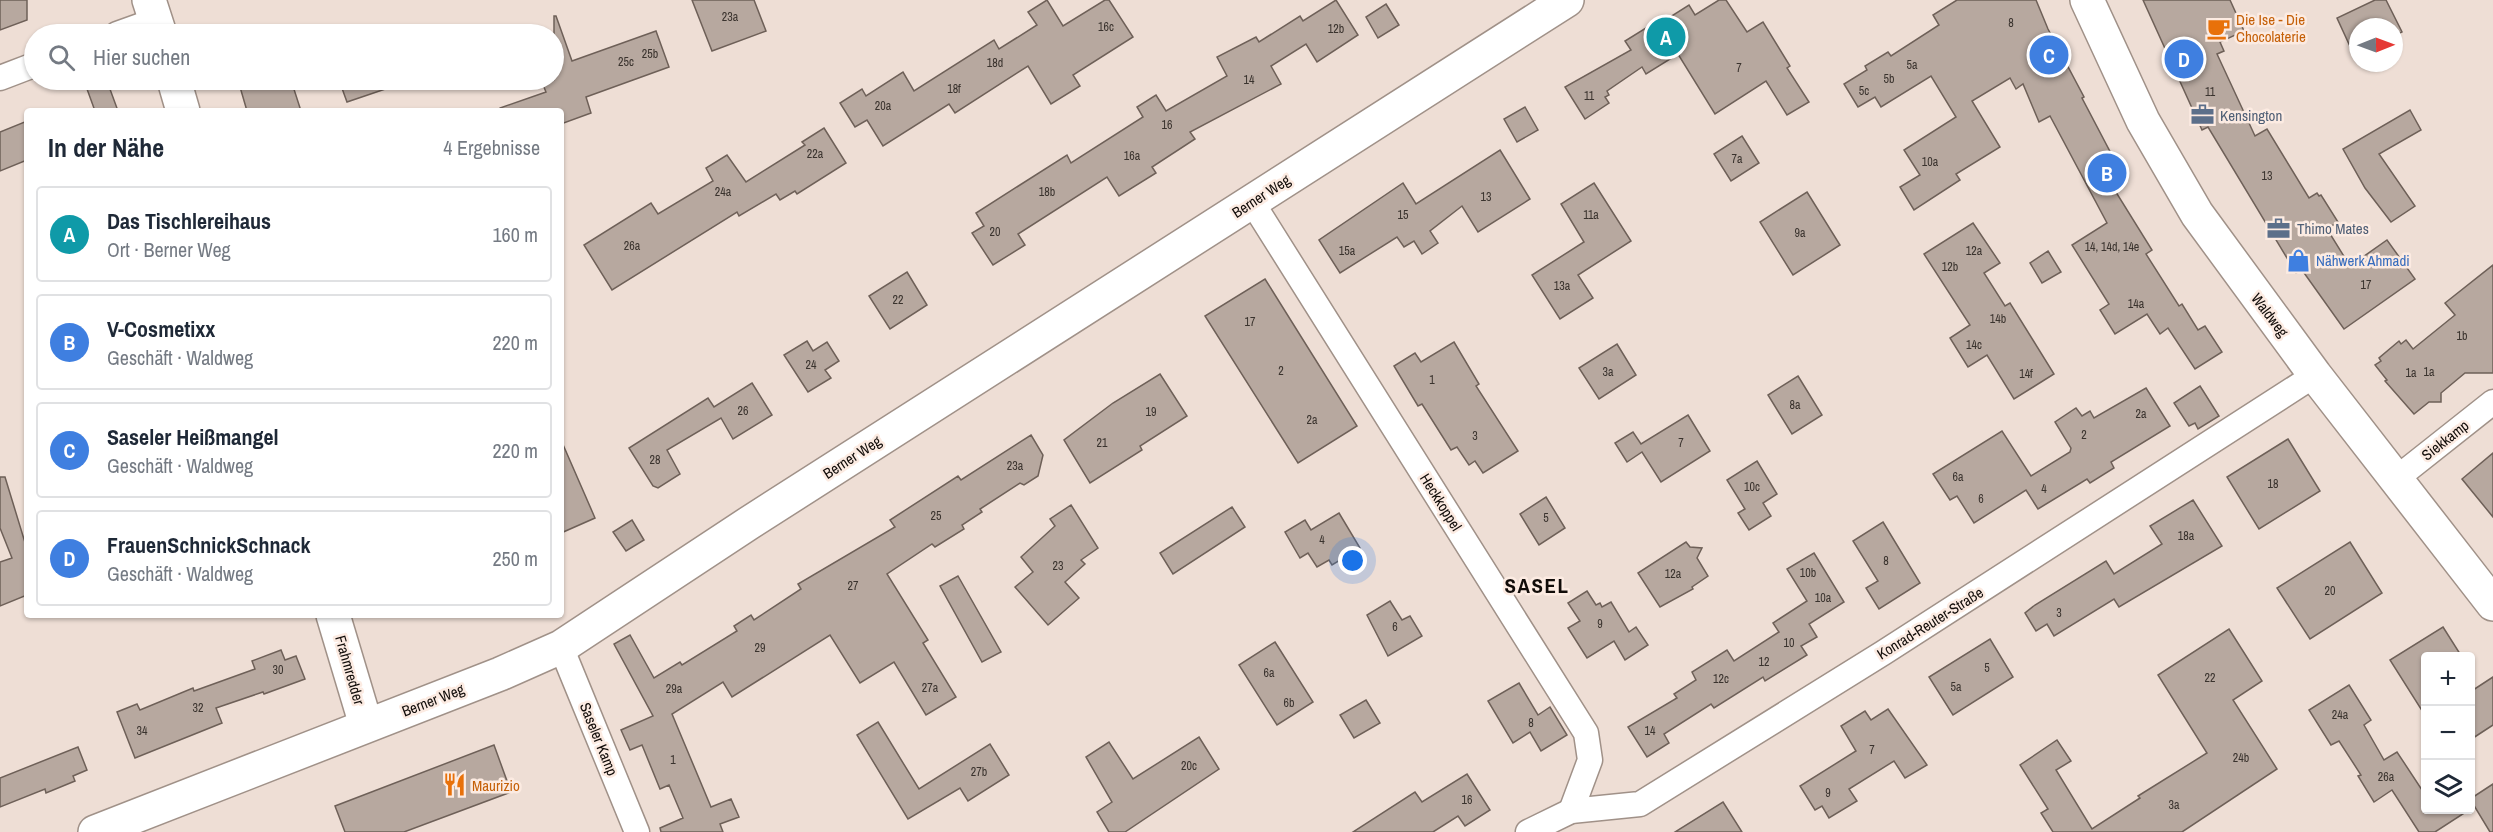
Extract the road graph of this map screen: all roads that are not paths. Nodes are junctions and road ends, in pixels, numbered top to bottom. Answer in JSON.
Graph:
{"nodes":[{"id":1,"x":1567,"y":0,"type":"edge"},
{"id":2,"x":2086,"y":0,"type":"edge"},
{"id":3,"x":155,"y":18,"type":"edge"},
{"id":4,"x":141,"y":24,"type":"edge"},
{"id":5,"x":24,"y":69,"type":"edge"},
{"id":6,"x":0,"y":78,"type":"edge"},
{"id":7,"x":177,"y":90,"type":"edge"},
{"id":8,"x":182,"y":108,"type":"edge"},
{"id":9,"x":1252,"y":202,"type":"junction"},
{"id":10,"x":2315,"y":375,"type":"junction"},
{"id":11,"x":2493,"y":402,"type":"edge"},
{"id":12,"x":2397,"y":478,"type":"junction"},
{"id":13,"x":2493,"y":604,"type":"edge"},
{"id":14,"x":334,"y":618,"type":"edge"},
{"id":15,"x":561,"y":646,"type":"junction"},
{"id":16,"x":366,"y":725,"type":"junction"},
{"id":17,"x":1571,"y":811,"type":"junction"},
{"id":18,"x":95,"y":832,"type":"edge"},
{"id":19,"x":637,"y":832,"type":"edge"},
{"id":20,"x":1528,"y":832,"type":"edge"}],
"edges":[{"from":1,"to":9,"type":"street","name":"Berner Weg"},
{"from":2,"to":10,"type":"street","name":"Waldweg"},
{"from":3,"to":4,"type":"street"},
{"from":5,"to":6,"type":"street"},
{"from":7,"to":8,"type":"street"},
{"from":9,"to":15,"type":"street","name":"Berner Weg"},
{"from":9,"to":17,"type":"street","name":"Heckkoppel"},
{"from":10,"to":12,"type":"street","name":"Waldweg"},
{"from":10,"to":17,"type":"street","name":"Konrad-Reuter-Straße"},
{"from":11,"to":12,"type":"street","name":"Siekkamp"},
{"from":12,"to":13,"type":"street","name":"Waldweg"},
{"from":14,"to":16,"type":"street","name":"Frahmredder"},
{"from":15,"to":16,"type":"street","name":"Berner Weg"},
{"from":15,"to":19,"type":"street","name":"Saseler Kamp"},
{"from":16,"to":18,"type":"street","name":"Berner Weg"},
{"from":17,"to":20,"type":"street","name":"Konrad-Reuter-Straße"}]}
